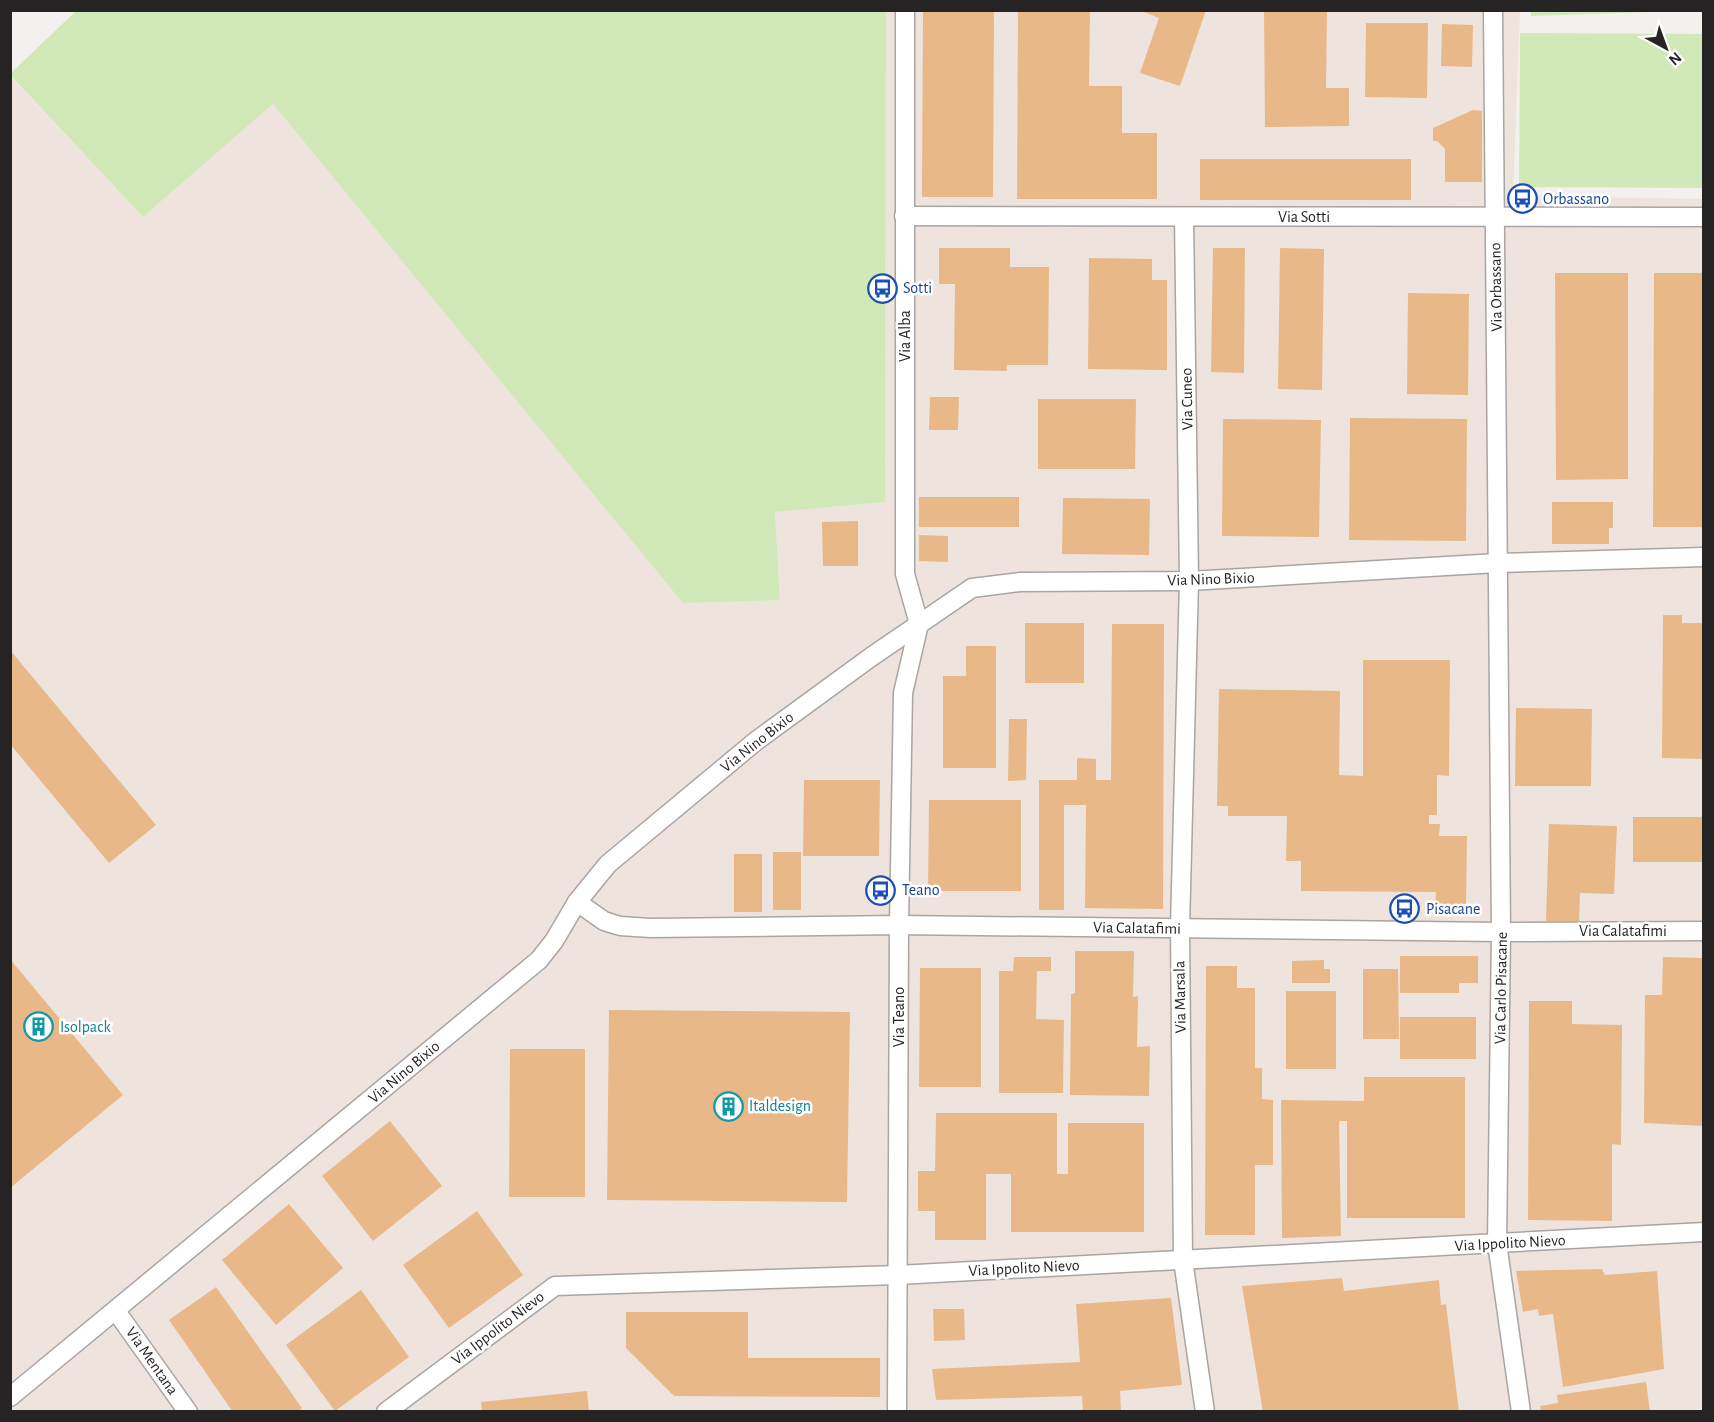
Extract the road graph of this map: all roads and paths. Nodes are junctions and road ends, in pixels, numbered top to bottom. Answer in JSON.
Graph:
{"nodes":[{"id":1,"x":905,"y":10,"type":"edge"},
{"id":2,"x":1493,"y":10,"type":"edge"},
{"id":3,"x":904,"y":216,"type":"junction"},
{"id":4,"x":1184,"y":217,"type":"junction"},
{"id":5,"x":1495,"y":217,"type":"junction"},
{"id":6,"x":1704,"y":217,"type":"edge"},
{"id":7,"x":1704,"y":557,"type":"edge"},
{"id":8,"x":1498,"y":563,"type":"junction"},
{"id":9,"x":1189,"y":580,"type":"junction"},
{"id":10,"x":919,"y":624,"type":"junction"},
{"id":11,"x":577,"y":902,"type":"junction"},
{"id":12,"x":899,"y":925,"type":"junction"},
{"id":13,"x":1180,"y":928,"type":"junction"},
{"id":14,"x":1704,"y":931,"type":"edge"},
{"id":15,"x":1501,"y":932,"type":"junction"},
{"id":16,"x":1704,"y":1232,"type":"edge"},
{"id":17,"x":1497,"y":1243,"type":"junction"},
{"id":18,"x":1183,"y":1260,"type":"junction"},
{"id":19,"x":898,"y":1275,"type":"junction"},
{"id":20,"x":116,"y":1311,"type":"junction"},
{"id":21,"x":10,"y":1397,"type":"edge"},
{"id":22,"x":188,"y":1412,"type":"edge"},
{"id":23,"x":386,"y":1412,"type":"edge"},
{"id":24,"x":897,"y":1412,"type":"edge"},
{"id":25,"x":1205,"y":1412,"type":"edge"},
{"id":26,"x":1521,"y":1412,"type":"edge"}],
"edges":[{"from":1,"to":3,"type":"street","name":"Via Alba"},
{"from":2,"to":5,"type":"street","name":"Via Orbassano"},
{"from":3,"to":4,"type":"street","name":"Via Sotti"},
{"from":3,"to":10,"type":"street","name":"Via Alba"},
{"from":4,"to":5,"type":"street","name":"Via Sotti"},
{"from":4,"to":9,"type":"street","name":"Via Cuneo"},
{"from":5,"to":6,"type":"street","name":"Via Sotti"},
{"from":5,"to":8,"type":"street","name":"Via Orbassano"},
{"from":7,"to":8,"type":"street","name":"Via Nino Bixio"},
{"from":8,"to":9,"type":"street","name":"Via Nino Bixio"},
{"from":8,"to":15,"type":"street","name":"Via Carlo Pisacane"},
{"from":9,"to":10,"type":"street","name":"Via Nino Bixio"},
{"from":9,"to":13,"type":"street","name":"Via Marsala"},
{"from":10,"to":11,"type":"street","name":"Via Nino Bixio"},
{"from":10,"to":12,"type":"street","name":"Via Teano"},
{"from":11,"to":12,"type":"street","name":"Via Calatafimi"},
{"from":11,"to":20,"type":"street","name":"Via Nino Bixio"},
{"from":12,"to":13,"type":"street","name":"Via Calatafimi"},
{"from":12,"to":19,"type":"street","name":"Via Teano"},
{"from":13,"to":15,"type":"street","name":"Via Calatafimi"},
{"from":13,"to":18,"type":"street","name":"Via Marsala"},
{"from":14,"to":15,"type":"street","name":"Via Calatafimi"},
{"from":15,"to":17,"type":"street","name":"Via Carlo Pisacane"},
{"from":16,"to":17,"type":"street","name":"Via Ippolito Nievo"},
{"from":17,"to":18,"type":"street","name":"Via Ippolito Nievo"},
{"from":17,"to":26,"type":"street","name":"Via Carlo Pisacane"},
{"from":18,"to":19,"type":"street","name":"Via Ippolito Nievo"},
{"from":18,"to":25,"type":"street","name":"Via Marsala"},
{"from":19,"to":23,"type":"street","name":"Via Ippolito Nievo"},
{"from":19,"to":24,"type":"street","name":"Via Teano"},
{"from":20,"to":21,"type":"street","name":"Via Nino Bixio"},
{"from":20,"to":22,"type":"street","name":"Via Mentana"}]}
